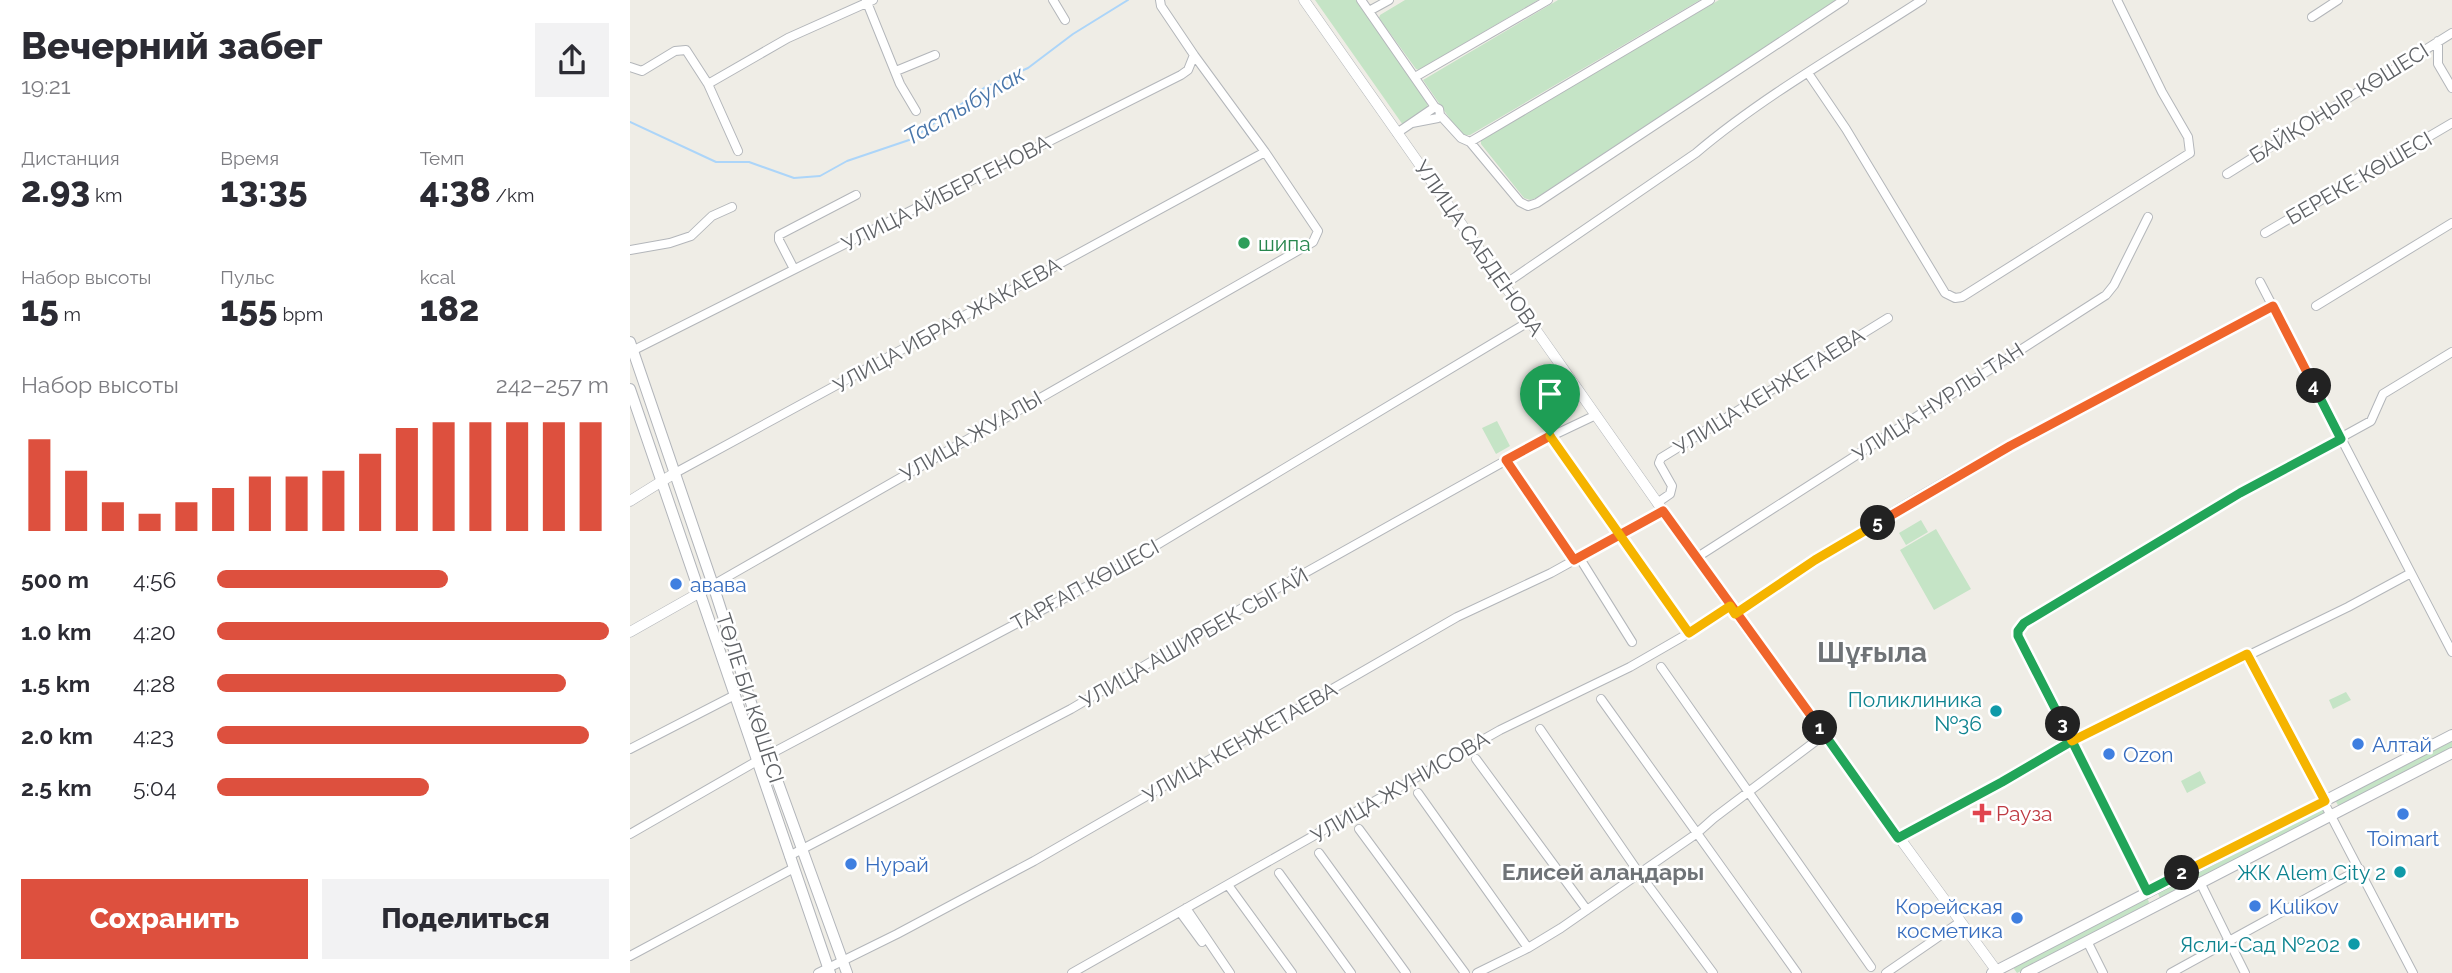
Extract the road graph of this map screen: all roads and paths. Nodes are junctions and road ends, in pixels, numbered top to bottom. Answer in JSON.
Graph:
{"nodes":[{"id":1,"x":1053,"y":0,"type":"edge"},
{"id":2,"x":1160,"y":0,"type":"edge"},
{"id":3,"x":1304,"y":0,"type":"edge"},
{"id":4,"x":1361,"y":0,"type":"edge"},
{"id":5,"x":1389,"y":0,"type":"edge"},
{"id":6,"x":1548,"y":0,"type":"edge"},
{"id":7,"x":1710,"y":0,"type":"edge"},
{"id":8,"x":1844,"y":0,"type":"edge"},
{"id":9,"x":1922,"y":0,"type":"edge"},
{"id":10,"x":2118,"y":0,"type":"edge"},
{"id":11,"x":2338,"y":0,"type":"edge"},
{"id":12,"x":869,"y":1,"type":"edge"},
{"id":13,"x":1369,"y":11,"type":"junction"},
{"id":14,"x":2312,"y":17,"type":"dead end"},
{"id":15,"x":1065,"y":20,"type":"dead end"},
{"id":16,"x":2452,"y":33,"type":"edge"},
{"id":17,"x":2438,"y":41,"type":"junction"},
{"id":18,"x":934,"y":55,"type":"dead end"},
{"id":19,"x":1194,"y":55,"type":"junction"},
{"id":20,"x":630,"y":67,"type":"edge"},
{"id":21,"x":896,"y":71,"type":"junction"},
{"id":22,"x":1808,"y":73,"type":"junction"},
{"id":23,"x":1415,"y":77,"type":"junction"},
{"id":24,"x":708,"y":84,"type":"junction"},
{"id":25,"x":2452,"y":88,"type":"edge"},
{"id":26,"x":916,"y":111,"type":"dead end"},
{"id":27,"x":1438,"y":111,"type":"junction"},
{"id":28,"x":2452,"y":123,"type":"edge"},
{"id":29,"x":1397,"y":133,"type":"junction"},
{"id":30,"x":1471,"y":142,"type":"junction"},
{"id":31,"x":738,"y":152,"type":"dead end"},
{"id":32,"x":1265,"y":152,"type":"junction"},
{"id":33,"x":2227,"y":174,"type":"dead end"},
{"id":34,"x":856,"y":195,"type":"dead end"},
{"id":35,"x":732,"y":207,"type":"dead end"},
{"id":36,"x":2148,"y":217,"type":"dead end"},
{"id":37,"x":2452,"y":223,"type":"edge"},
{"id":38,"x":2265,"y":233,"type":"dead end"},
{"id":39,"x":630,"y":250,"type":"edge"},
{"id":40,"x":794,"y":270,"type":"junction"},
{"id":41,"x":2260,"y":282,"type":"dead end"},
{"id":42,"x":1505,"y":284,"type":"junction"},
{"id":43,"x":2273,"y":306,"type":"junction"},
{"id":44,"x":2316,"y":306,"type":"dead end"},
{"id":45,"x":1888,"y":318,"type":"dead end"},
{"id":46,"x":1530,"y":321,"type":"junction"},
{"id":47,"x":631,"y":348,"type":"edge"},
{"id":48,"x":2452,"y":352,"type":"edge"},
{"id":49,"x":630,"y":389,"type":"edge"},
{"id":50,"x":1596,"y":415,"type":"junction"},
{"id":51,"x":1550,"y":436,"type":"junction"},
{"id":52,"x":2341,"y":439,"type":"junction"},
{"id":53,"x":1506,"y":460,"type":"junction"},
{"id":54,"x":675,"y":473,"type":"junction"},
{"id":55,"x":662,"y":481,"type":"junction"},
{"id":56,"x":630,"y":501,"type":"edge"},
{"id":57,"x":1660,"y":507,"type":"junction"},
{"id":58,"x":1620,"y":534,"type":"junction"},
{"id":59,"x":1696,"y":558,"type":"junction"},
{"id":60,"x":1576,"y":559,"type":"junction"},
{"id":61,"x":2411,"y":573,"type":"junction"},
{"id":62,"x":713,"y":586,"type":"junction"},
{"id":63,"x":699,"y":594,"type":"junction"},
{"id":64,"x":1733,"y":610,"type":"junction"},
{"id":65,"x":630,"y":632,"type":"edge"},
{"id":66,"x":1689,"y":633,"type":"junction"},
{"id":67,"x":1632,"y":642,"type":"dead end"},
{"id":68,"x":2452,"y":652,"type":"edge"},
{"id":69,"x":2247,"y":654,"type":"junction"},
{"id":70,"x":1661,"y":667,"type":"dead end"},
{"id":71,"x":735,"y":695,"type":"junction"},
{"id":72,"x":1601,"y":699,"type":"dead end"},
{"id":73,"x":1540,"y":730,"type":"dead end"},
{"id":74,"x":1825,"y":734,"type":"junction"},
{"id":75,"x":2452,"y":735,"type":"edge"},
{"id":76,"x":2072,"y":741,"type":"junction"},
{"id":77,"x":630,"y":749,"type":"edge"},
{"id":78,"x":2452,"y":753,"type":"edge"},
{"id":79,"x":768,"y":755,"type":"junction"},
{"id":80,"x":1476,"y":759,"type":"dead end"},
{"id":81,"x":757,"y":761,"type":"junction"},
{"id":82,"x":1750,"y":792,"type":"junction"},
{"id":83,"x":1418,"y":793,"type":"dead end"},
{"id":84,"x":2325,"y":801,"type":"junction"},
{"id":85,"x":2332,"y":815,"type":"junction"},
{"id":86,"x":1359,"y":829,"type":"dead end"},
{"id":87,"x":630,"y":834,"type":"edge"},
{"id":88,"x":1696,"y":834,"type":"junction"},
{"id":89,"x":1898,"y":838,"type":"junction"},
{"id":90,"x":802,"y":850,"type":"junction"},
{"id":91,"x":1319,"y":853,"type":"dead end"},
{"id":92,"x":789,"y":856,"type":"junction"},
{"id":93,"x":794,"y":868,"type":"junction"},
{"id":94,"x":2360,"y":869,"type":"junction"},
{"id":95,"x":1279,"y":873,"type":"dead end"},
{"id":96,"x":1639,"y":873,"type":"junction"},
{"id":97,"x":2200,"y":882,"type":"junction"},
{"id":98,"x":1228,"y":885,"type":"junction"},
{"id":99,"x":2147,"y":891,"type":"junction"},
{"id":100,"x":2155,"y":905,"type":"junction"},
{"id":101,"x":1183,"y":910,"type":"junction"},
{"id":102,"x":1587,"y":910,"type":"junction"},
{"id":103,"x":1960,"y":922,"type":"junction"},
{"id":104,"x":2087,"y":941,"type":"junction"},
{"id":105,"x":2229,"y":941,"type":"junction"},
{"id":106,"x":1528,"y":948,"type":"junction"},
{"id":107,"x":630,"y":956,"type":"edge"},
{"id":108,"x":842,"y":961,"type":"junction"},
{"id":109,"x":1871,"y":967,"type":"dead end"},
{"id":110,"x":826,"y":971,"type":"edge"},
{"id":111,"x":1995,"y":972,"type":"edge"},
{"id":112,"x":847,"y":973,"type":"edge"},
{"id":113,"x":1072,"y":973,"type":"edge"},
{"id":114,"x":1224,"y":973,"type":"edge"},
{"id":115,"x":1230,"y":973,"type":"edge"},
{"id":116,"x":1292,"y":973,"type":"edge"},
{"id":117,"x":1351,"y":973,"type":"edge"},
{"id":118,"x":1406,"y":973,"type":"edge"},
{"id":119,"x":1465,"y":973,"type":"edge"},
{"id":120,"x":1478,"y":973,"type":"edge"},
{"id":121,"x":1713,"y":973,"type":"edge"},
{"id":122,"x":1797,"y":973,"type":"edge"},
{"id":123,"x":1886,"y":973,"type":"edge"},
{"id":124,"x":2026,"y":973,"type":"edge"},
{"id":125,"x":2103,"y":973,"type":"edge"},
{"id":126,"x":2171,"y":973,"type":"edge"},
{"id":127,"x":2245,"y":973,"type":"edge"},
{"id":128,"x":2413,"y":973,"type":"edge"}],
"edges":[{"from":1,"to":15,"type":"street"},
{"from":2,"to":19,"type":"street"},
{"from":3,"to":29,"type":"street","name":"УЛИЦА САБДЕНОВА"},
{"from":4,"to":13,"type":"street"},
{"from":5,"to":13,"type":"street"},
{"from":6,"to":23,"type":"street"},
{"from":7,"to":30,"type":"street"},
{"from":8,"to":30,"type":"street"},
{"from":9,"to":22,"type":"street"},
{"from":10,"to":22,"type":"street"},
{"from":11,"to":14,"type":"street"},
{"from":12,"to":21,"type":"street"},
{"from":12,"to":24,"type":"street"},
{"from":13,"to":23,"type":"street"},
{"from":16,"to":17,"type":"street","name":"БАЙҚОҢЫР КӨШЕСІ"},
{"from":17,"to":25,"type":"street"},
{"from":17,"to":33,"type":"street","name":"БАЙҚОҢЫР КӨШЕСІ"},
{"from":18,"to":21,"type":"street"},
{"from":19,"to":32,"type":"street"},
{"from":19,"to":40,"type":"street","name":"УЛИЦА АЙБЕРГЕНОВА"},
{"from":20,"to":24,"type":"street"},
{"from":21,"to":26,"type":"street"},
{"from":22,"to":42,"type":"street"},
{"from":23,"to":27,"type":"street"},
{"from":24,"to":31,"type":"street"},
{"from":27,"to":29,"type":"street"},
{"from":27,"to":30,"type":"street"},
{"from":28,"to":38,"type":"street","name":"БЕРЕКЕ КӨШЕСІ"},
{"from":29,"to":42,"type":"street","name":"УЛИЦА САБДЕНОВА"},
{"from":32,"to":54,"type":"street","name":"УЛИЦА ИБРАЯ ЖАКАЕВА"},
{"from":32,"to":62,"type":"street","name":"УЛИЦА ЖУАЛЫ"},
{"from":34,"to":40,"type":"street"},
{"from":35,"to":39,"type":"street"},
{"from":36,"to":59,"type":"street","name":"УЛИЦА НУРЛЫ ТАН"},
{"from":37,"to":44,"type":"street"},
{"from":40,"to":47,"type":"street","name":"УЛИЦА АЙБЕРГЕНОВА"},
{"from":41,"to":43,"type":"street"},
{"from":42,"to":46,"type":"street","name":"УЛИЦА САБДЕНОВА"},
{"from":43,"to":52,"type":"street"},
{"from":43,"to":64,"type":"street","name":"УЛИЦА ЖУНИСОВА"},
{"from":45,"to":57,"type":"street","name":"УЛИЦА КЕНЖЕТАЕВА"},
{"from":46,"to":50,"type":"street","name":"УЛИЦА САБДЕНОВА"},
{"from":46,"to":79,"type":"street","name":"ТАРҒАП КӨШЕСІ"},
{"from":47,"to":54,"type":"main road","name":"ТӨЛЕ БИ КӨШЕСІ"},
{"from":48,"to":52,"type":"street"},
{"from":49,"to":55,"type":"main road","name":"ТӨЛЕ БИ КӨШЕСІ"},
{"from":50,"to":51,"type":"street","name":"УЛИЦА АШИРБЕК СЫГАЙ"},
{"from":50,"to":57,"type":"street","name":"УЛИЦА САБДЕНОВА"},
{"from":51,"to":53,"type":"street","name":"УЛИЦА АШИРБЕК СЫГАЙ"},
{"from":51,"to":58,"type":"street"},
{"from":52,"to":61,"type":"street"},
{"from":52,"to":76,"type":"street"},
{"from":53,"to":60,"type":"street"},
{"from":53,"to":90,"type":"street","name":"УЛИЦА АШИРБЕК СЫГАЙ"},
{"from":54,"to":55,"type":"street","name":"УЛИЦА ИБРАЯ ЖАКАЕВА"},
{"from":54,"to":62,"type":"main road","name":"ТӨЛЕ БИ КӨШЕСІ"},
{"from":55,"to":56,"type":"street","name":"УЛИЦА ИБРАЯ ЖАКАЕВА"},
{"from":55,"to":63,"type":"main road","name":"ТӨЛЕ БИ КӨШЕСІ"},
{"from":57,"to":58,"type":"street","name":"УЛИЦА КЕНЖЕТАЕВА"},
{"from":57,"to":59,"type":"street","name":"УЛИЦА САБДЕНОВА"},
{"from":58,"to":60,"type":"street","name":"УЛИЦА КЕНЖЕТАЕВА"},
{"from":58,"to":66,"type":"street"},
{"from":59,"to":64,"type":"street","name":"УЛИЦА САБДЕНОВА"},
{"from":60,"to":67,"type":"street"},
{"from":60,"to":108,"type":"street","name":"УЛИЦА КЕНЖЕТАЕВА"},
{"from":61,"to":68,"type":"street"},
{"from":61,"to":69,"type":"street"},
{"from":62,"to":63,"type":"street","name":"УЛИЦА ЖУАЛЫ"},
{"from":62,"to":79,"type":"main road","name":"ТӨЛЕ БИ КӨШЕСІ"},
{"from":63,"to":65,"type":"street","name":"УЛИЦА ЖУАЛЫ"},
{"from":63,"to":71,"type":"main road","name":"ТӨЛЕ БИ КӨШЕСІ"},
{"from":64,"to":66,"type":"street","name":"УЛИЦА ЖУНИСОВА"},
{"from":64,"to":74,"type":"street","name":"УЛИЦА САБДЕНОВА"},
{"from":66,"to":98,"type":"street","name":"УЛИЦА ЖУНИСОВА"},
{"from":69,"to":76,"type":"street"},
{"from":69,"to":84,"type":"street"},
{"from":70,"to":82,"type":"street"},
{"from":71,"to":77,"type":"street"},
{"from":71,"to":81,"type":"main road","name":"ТӨЛЕ БИ КӨШЕСІ"},
{"from":72,"to":88,"type":"street"},
{"from":73,"to":96,"type":"street"},
{"from":74,"to":82,"type":"street"},
{"from":74,"to":89,"type":"street","name":"УЛИЦА САБДЕНОВА"},
{"from":75,"to":84,"type":"main road"},
{"from":76,"to":89,"type":"street"},
{"from":76,"to":99,"type":"street"},
{"from":78,"to":85,"type":"main road"},
{"from":79,"to":81,"type":"street","name":"ТАРҒАП КӨШЕСІ"},
{"from":79,"to":90,"type":"main road","name":"ТӨЛЕ БИ КӨШЕСІ"},
{"from":80,"to":102,"type":"street"},
{"from":81,"to":87,"type":"street","name":"ТАРҒАП КӨШЕСІ"},
{"from":81,"to":92,"type":"main road","name":"ТӨЛЕ БИ КӨШЕСІ"},
{"from":82,"to":88,"type":"street"},
{"from":82,"to":109,"type":"street"},
{"from":83,"to":106,"type":"street"},
{"from":84,"to":85,"type":"street"},
{"from":84,"to":99,"type":"main road"},
{"from":85,"to":94,"type":"street"},
{"from":85,"to":97,"type":"main road"},
{"from":86,"to":119,"type":"street"},
{"from":88,"to":96,"type":"street"},
{"from":88,"to":122,"type":"street"},
{"from":89,"to":103,"type":"street","name":"УЛИЦА САБДЕНОВА"},
{"from":90,"to":92,"type":"street","name":"УЛИЦА АШИРБЕК СЫГАЙ"},
{"from":90,"to":108,"type":"main road","name":"ТӨЛЕ БИ КӨШЕСІ"},
{"from":91,"to":118,"type":"street"},
{"from":92,"to":93,"type":"main road","name":"ТӨЛЕ БИ КӨШЕСІ"},
{"from":93,"to":107,"type":"street"},
{"from":93,"to":110,"type":"main road","name":"ТӨЛЕ БИ КӨШЕСІ"},
{"from":94,"to":105,"type":"street"},
{"from":94,"to":128,"type":"street"},
{"from":95,"to":117,"type":"street"},
{"from":96,"to":102,"type":"street"},
{"from":96,"to":121,"type":"street"},
{"from":97,"to":100,"type":"main road"},
{"from":97,"to":105,"type":"street"},
{"from":98,"to":101,"type":"street","name":"УЛИЦА ЖУНИСОВА"},
{"from":98,"to":116,"type":"street"},
{"from":99,"to":100,"type":"main road"},
{"from":99,"to":111,"type":"main road"},
{"from":100,"to":104,"type":"main road"},
{"from":101,"to":113,"type":"street","name":"УЛИЦА ЖУНИСОВА"},
{"from":101,"to":114,"type":"street"},
{"from":101,"to":115,"type":"street"},
{"from":102,"to":106,"type":"street"},
{"from":103,"to":111,"type":"street","name":"УЛИЦА САБДЕНОВА"},
{"from":103,"to":123,"type":"street"},
{"from":104,"to":124,"type":"main road"},
{"from":104,"to":125,"type":"street"},
{"from":105,"to":126,"type":"street"},
{"from":105,"to":127,"type":"street"},
{"from":106,"to":120,"type":"street"},
{"from":108,"to":110,"type":"street","name":"УЛИЦА КЕНЖЕТАЕВА"},
{"from":108,"to":112,"type":"main road","name":"ТӨЛЕ БИ КӨШЕСІ"}]}
